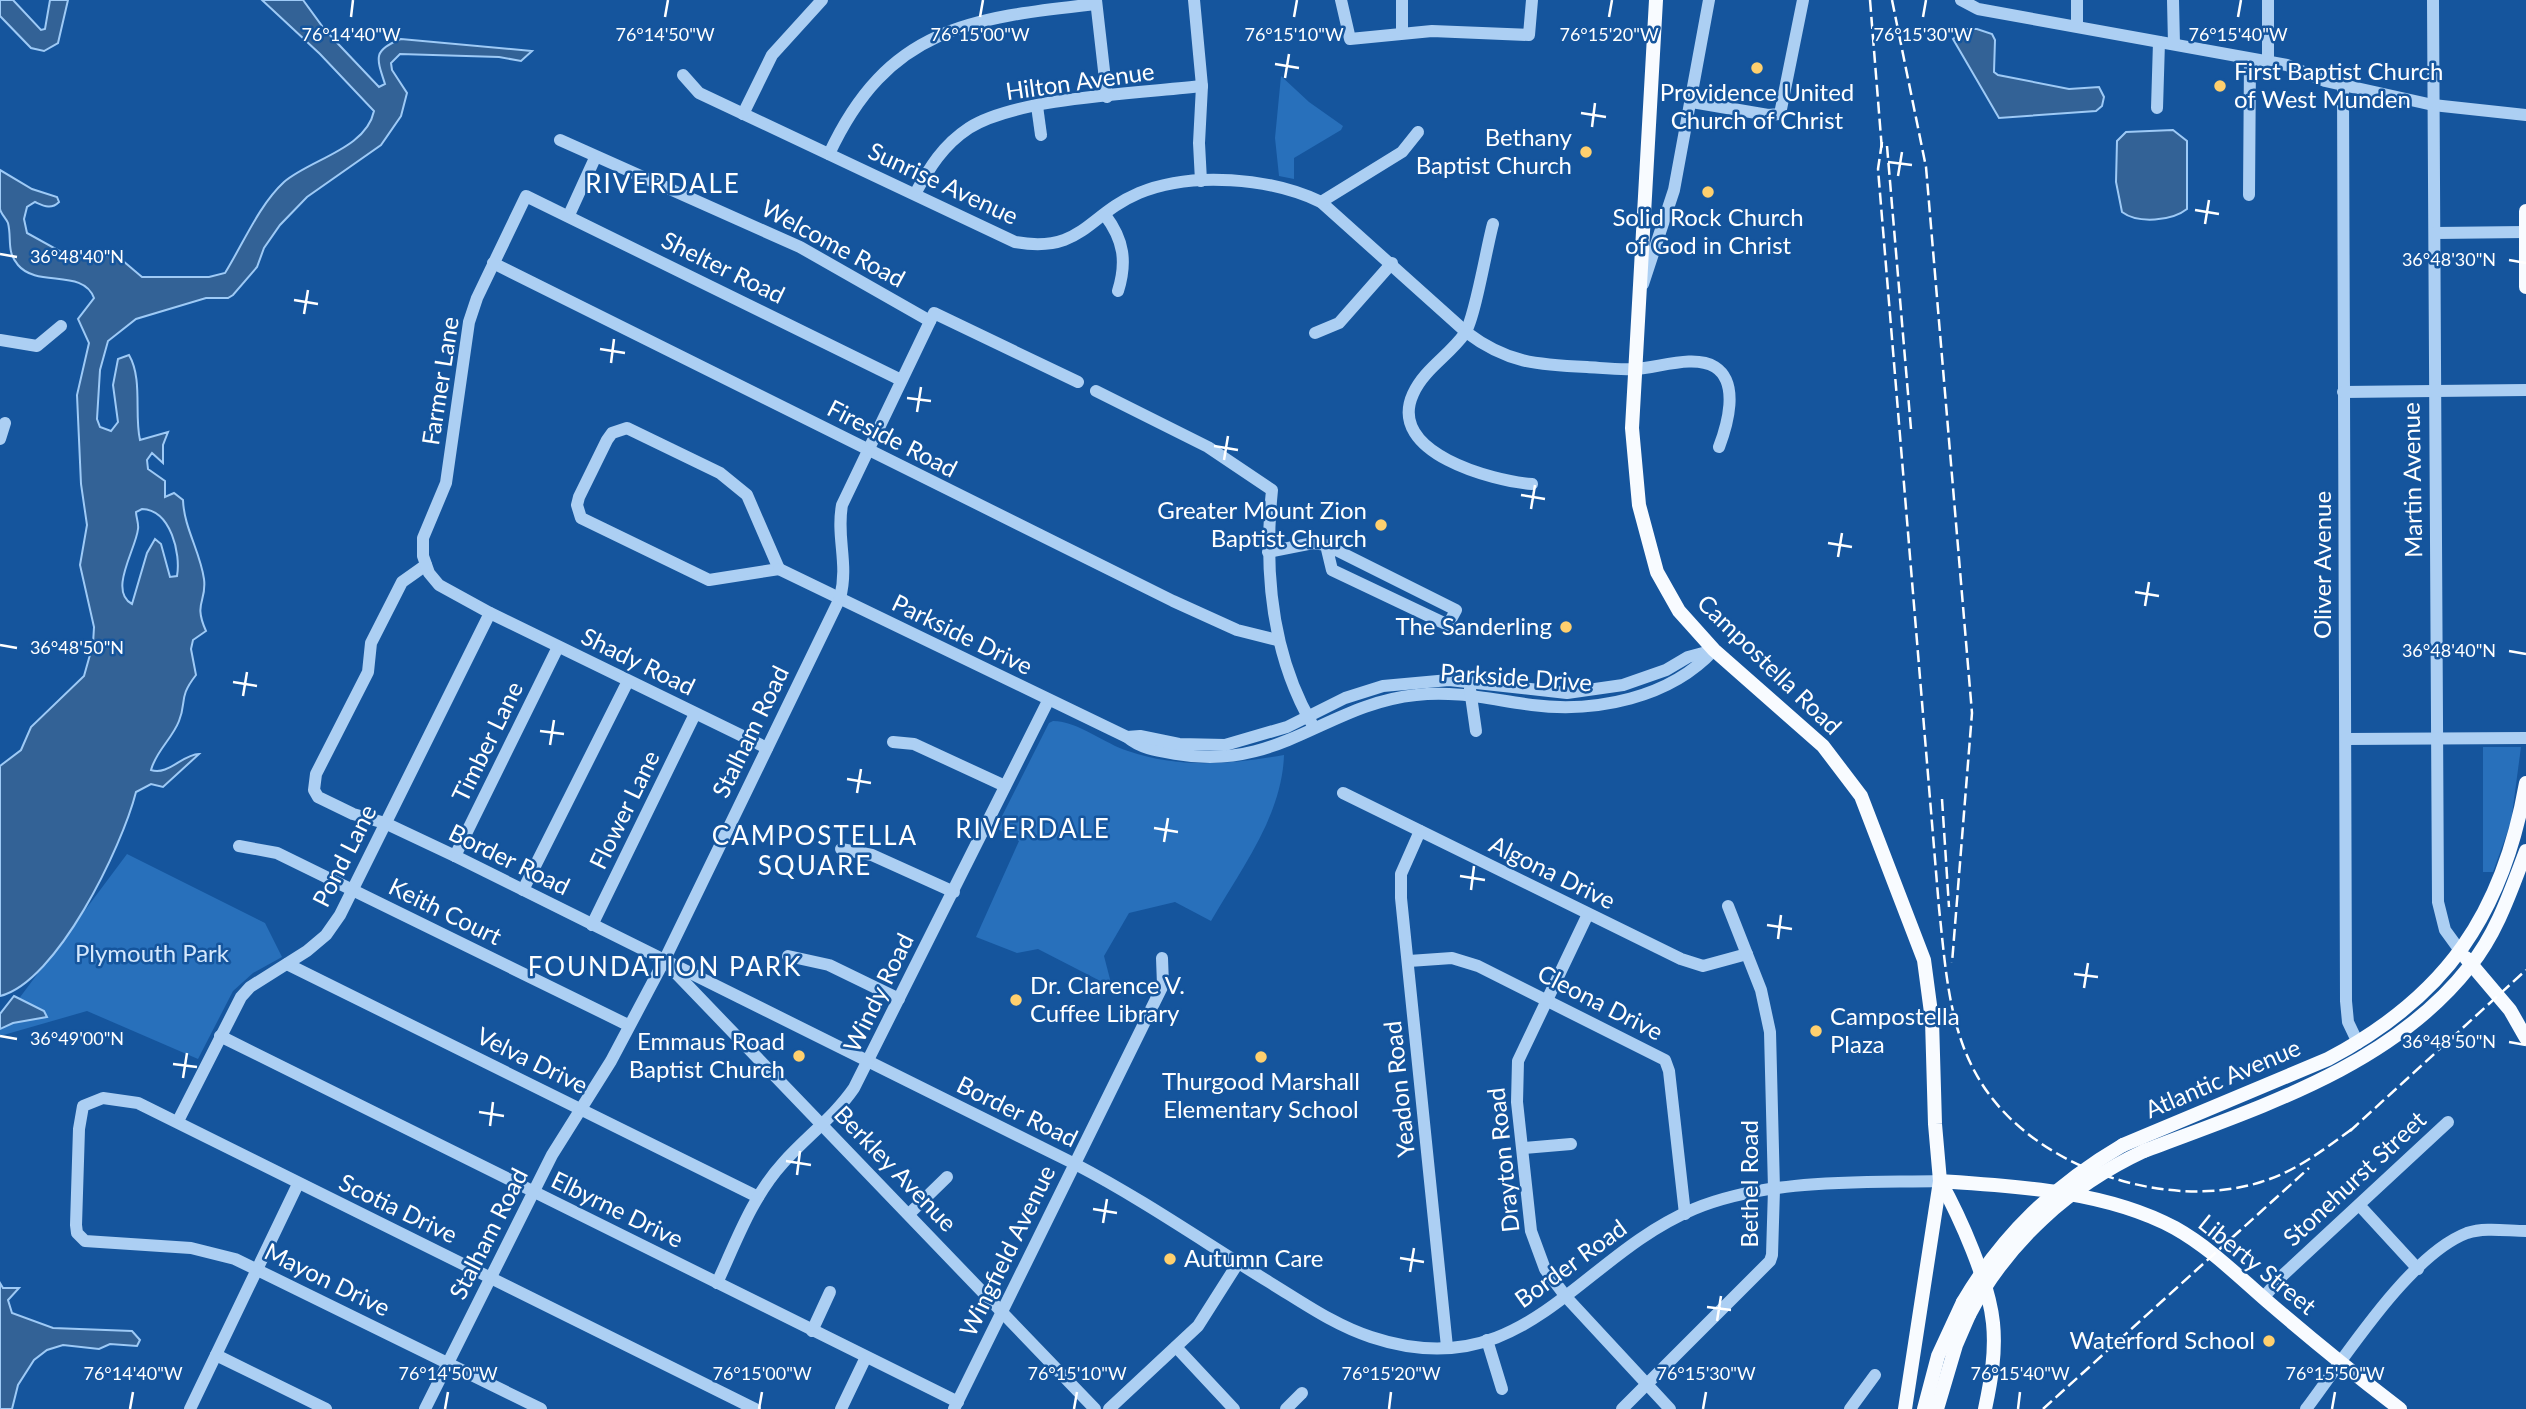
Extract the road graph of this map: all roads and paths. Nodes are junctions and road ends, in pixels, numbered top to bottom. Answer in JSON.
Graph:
{"nodes":[{"id":1,"x":822,"y":0,"type":"edge"},
{"id":2,"x":1194,"y":0,"type":"edge"},
{"id":3,"x":1341,"y":0,"type":"edge"},
{"id":4,"x":1402,"y":0,"type":"edge"},
{"id":5,"x":1532,"y":0,"type":"edge"},
{"id":6,"x":1656,"y":0,"type":"edge"},
{"id":7,"x":1709,"y":0,"type":"edge"},
{"id":8,"x":1803,"y":0,"type":"edge"},
{"id":9,"x":1961,"y":0,"type":"edge"},
{"id":10,"x":2077,"y":0,"type":"edge"},
{"id":11,"x":2173,"y":0,"type":"edge"},
{"id":12,"x":2268,"y":0,"type":"edge"},
{"id":13,"x":2433,"y":0,"type":"edge"},
{"id":14,"x":1096,"y":2,"type":"edge"},
{"id":15,"x":2077,"y":26,"type":"junction"},
{"id":16,"x":1402,"y":32,"type":"junction"},
{"id":17,"x":2159,"y":42,"type":"junction"},
{"id":18,"x":2174,"y":44,"type":"junction"},
{"id":19,"x":2250,"y":59,"type":"junction"},
{"id":20,"x":2268,"y":61,"type":"junction"},
{"id":21,"x":683,"y":75,"type":"dead end"},
{"id":22,"x":2343,"y":85,"type":"junction"},
{"id":23,"x":1202,"y":86,"type":"junction"},
{"id":24,"x":1107,"y":97,"type":"junction"},
{"id":25,"x":1692,"y":102,"type":"junction"},
{"id":26,"x":2433,"y":105,"type":"junction"},
{"id":27,"x":1037,"y":106,"type":"junction"},
{"id":28,"x":2157,"y":108,"type":"dead end"},
{"id":29,"x":743,"y":114,"type":"junction"},
{"id":30,"x":2526,"y":115,"type":"edge"},
{"id":31,"x":1418,"y":132,"type":"dead end"},
{"id":32,"x":1041,"y":135,"type":"dead end"},
{"id":33,"x":560,"y":140,"type":"dead end"},
{"id":34,"x":829,"y":154,"type":"junction"},
{"id":35,"x":595,"y":158,"type":"junction"},
{"id":36,"x":1201,"y":181,"type":"junction"},
{"id":37,"x":915,"y":194,"type":"junction"},
{"id":38,"x":2249,"y":195,"type":"dead end"},
{"id":39,"x":526,"y":196,"type":"joint"},
{"id":40,"x":1321,"y":202,"type":"junction"},
{"id":41,"x":2526,"y":211,"type":"edge"},
{"id":42,"x":569,"y":215,"type":"junction"},
{"id":43,"x":1105,"y":215,"type":"junction"},
{"id":44,"x":1493,"y":223,"type":"dead end"},
{"id":45,"x":2525,"y":232,"type":"edge"},
{"id":46,"x":2435,"y":233,"type":"junction"},
{"id":47,"x":493,"y":263,"type":"junction"},
{"id":48,"x":1392,"y":263,"type":"junction"},
{"id":49,"x":2526,"y":287,"type":"edge"},
{"id":50,"x":1118,"y":291,"type":"dead end"},
{"id":51,"x":1640,"y":291,"type":"junction"},
{"id":52,"x":930,"y":321,"type":"junction"},
{"id":53,"x":61,"y":326,"type":"dead end"},
{"id":54,"x":1466,"y":331,"type":"junction"},
{"id":55,"x":1315,"y":333,"type":"dead end"},
{"id":56,"x":0,"y":340,"type":"edge"},
{"id":57,"x":1635,"y":369,"type":"junction"},
{"id":58,"x":901,"y":380,"type":"junction"},
{"id":59,"x":1077,"y":382,"type":"dead end"},
{"id":60,"x":2526,"y":390,"type":"edge"},
{"id":61,"x":1096,"y":391,"type":"dead end"},
{"id":62,"x":2433,"y":391,"type":"junction"},
{"id":63,"x":2343,"y":392,"type":"junction"},
{"id":64,"x":5,"y":423,"type":"dead end"},
{"id":65,"x":0,"y":439,"type":"edge"},
{"id":66,"x":1719,"y":447,"type":"dead end"},
{"id":67,"x":867,"y":450,"type":"junction"},
{"id":68,"x":1532,"y":484,"type":"dead end"},
{"id":69,"x":1326,"y":545,"type":"junction"},
{"id":70,"x":1268,"y":552,"type":"junction"},
{"id":71,"x":426,"y":565,"type":"junction"},
{"id":72,"x":779,"y":569,"type":"junction"},
{"id":73,"x":840,"y":598,"type":"junction"},
{"id":74,"x":490,"y":613,"type":"junction"},
{"id":75,"x":1277,"y":640,"type":"junction"},
{"id":76,"x":558,"y":647,"type":"junction"},
{"id":77,"x":1714,"y":650,"type":"junction"},
{"id":78,"x":628,"y":681,"type":"junction"},
{"id":79,"x":1470,"y":688,"type":"junction"},
{"id":80,"x":1048,"y":701,"type":"junction"},
{"id":81,"x":695,"y":714,"type":"junction"},
{"id":82,"x":1308,"y":717,"type":"junction"},
{"id":83,"x":1315,"y":730,"type":"junction"},
{"id":84,"x":1476,"y":731,"type":"dead end"},
{"id":85,"x":1127,"y":737,"type":"junction"},
{"id":86,"x":2526,"y":738,"type":"edge"},
{"id":87,"x":2346,"y":739,"type":"junction"},
{"id":88,"x":2437,"y":740,"type":"junction"},
{"id":89,"x":893,"y":742,"type":"dead end"},
{"id":90,"x":767,"y":748,"type":"junction"},
{"id":91,"x":2526,"y":783,"type":"edge"},
{"id":92,"x":1005,"y":786,"type":"junction"},
{"id":93,"x":1343,"y":793,"type":"dead end"},
{"id":94,"x":386,"y":823,"type":"junction"},
{"id":95,"x":1420,"y":831,"type":"junction"},
{"id":96,"x":239,"y":846,"type":"dead end"},
{"id":97,"x":841,"y":849,"type":"dead end"},
{"id":98,"x":2526,"y":851,"type":"edge"},
{"id":99,"x":455,"y":856,"type":"junction"},
{"id":100,"x":353,"y":890,"type":"junction"},
{"id":101,"x":523,"y":890,"type":"junction"},
{"id":102,"x":954,"y":892,"type":"junction"},
{"id":103,"x":1728,"y":906,"type":"dead end"},
{"id":104,"x":1588,"y":914,"type":"junction"},
{"id":105,"x":592,"y":925,"type":"junction"},
{"id":106,"x":2462,"y":952,"type":"junction"},
{"id":107,"x":1747,"y":954,"type":"junction"},
{"id":108,"x":788,"y":956,"type":"dead end"},
{"id":109,"x":1163,"y":958,"type":"dead end"},
{"id":110,"x":664,"y":961,"type":"junction"},
{"id":111,"x":1409,"y":961,"type":"junction"},
{"id":112,"x":287,"y":964,"type":"junction"},
{"id":113,"x":2472,"y":965,"type":"junction"},
{"id":114,"x":719,"y":988,"type":"junction"},
{"id":115,"x":899,"y":999,"type":"junction"},
{"id":116,"x":1547,"y":999,"type":"junction"},
{"id":117,"x":706,"y":1004,"type":"junction"},
{"id":118,"x":628,"y":1025,"type":"junction"},
{"id":119,"x":2525,"y":1032,"type":"edge"},
{"id":120,"x":220,"y":1036,"type":"junction"},
{"id":121,"x":2358,"y":1043,"type":"junction"},
{"id":122,"x":869,"y":1063,"type":"junction"},
{"id":123,"x":580,"y":1108,"type":"junction"},
{"id":124,"x":178,"y":1121,"type":"junction"},
{"id":125,"x":2448,"y":1122,"type":"dead end"},
{"id":126,"x":823,"y":1124,"type":"junction"},
{"id":127,"x":1571,"y":1144,"type":"dead end"},
{"id":128,"x":1524,"y":1148,"type":"junction"},
{"id":129,"x":1075,"y":1164,"type":"junction"},
{"id":130,"x":947,"y":1177,"type":"dead end"},
{"id":131,"x":1940,"y":1181,"type":"junction"},
{"id":132,"x":298,"y":1184,"type":"junction"},
{"id":133,"x":1774,"y":1189,"type":"junction"},
{"id":134,"x":533,"y":1192,"type":"junction"},
{"id":135,"x":758,"y":1197,"type":"junction"},
{"id":136,"x":2360,"y":1206,"type":"junction"},
{"id":137,"x":909,"y":1214,"type":"junction"},
{"id":138,"x":1685,"y":1214,"type":"junction"},
{"id":139,"x":2526,"y":1231,"type":"edge"},
{"id":140,"x":81,"y":1238,"type":"joint"},
{"id":141,"x":1238,"y":1263,"type":"junction"},
{"id":142,"x":258,"y":1269,"type":"junction"},
{"id":143,"x":2418,"y":1269,"type":"junction"},
{"id":144,"x":490,"y":1277,"type":"junction"},
{"id":145,"x":717,"y":1283,"type":"junction"},
{"id":146,"x":830,"y":1292,"type":"dead end"},
{"id":147,"x":1567,"y":1298,"type":"junction"},
{"id":148,"x":2263,"y":1298,"type":"junction"},
{"id":149,"x":1966,"y":1309,"type":"junction"},
{"id":150,"x":1002,"y":1311,"type":"junction"},
{"id":151,"x":812,"y":1331,"type":"junction"},
{"id":152,"x":1487,"y":1340,"type":"junction"},
{"id":153,"x":1176,"y":1347,"type":"junction"},
{"id":154,"x":1447,"y":1347,"type":"junction"},
{"id":155,"x":216,"y":1355,"type":"junction"},
{"id":156,"x":866,"y":1357,"type":"junction"},
{"id":157,"x":448,"y":1363,"type":"junction"},
{"id":158,"x":2340,"y":1364,"type":"junction"},
{"id":159,"x":1875,"y":1375,"type":"dead end"},
{"id":160,"x":1646,"y":1385,"type":"junction"},
{"id":161,"x":1502,"y":1390,"type":"dead end"},
{"id":162,"x":1302,"y":1393,"type":"dead end"},
{"id":163,"x":956,"y":1406,"type":"edge"},
{"id":164,"x":190,"y":1409,"type":"edge"},
{"id":165,"x":326,"y":1409,"type":"edge"},
{"id":166,"x":425,"y":1409,"type":"edge"},
{"id":167,"x":541,"y":1409,"type":"edge"},
{"id":168,"x":755,"y":1409,"type":"edge"},
{"id":169,"x":841,"y":1409,"type":"edge"},
{"id":170,"x":1095,"y":1409,"type":"edge"},
{"id":171,"x":1109,"y":1409,"type":"edge"},
{"id":172,"x":1234,"y":1409,"type":"edge"},
{"id":173,"x":1286,"y":1409,"type":"edge"},
{"id":174,"x":1622,"y":1409,"type":"edge"},
{"id":175,"x":1670,"y":1409,"type":"edge"},
{"id":176,"x":1850,"y":1409,"type":"edge"},
{"id":177,"x":1905,"y":1409,"type":"edge"},
{"id":178,"x":1924,"y":1409,"type":"edge"},
{"id":179,"x":1937,"y":1409,"type":"edge"},
{"id":180,"x":1985,"y":1409,"type":"edge"},
{"id":181,"x":2306,"y":1409,"type":"edge"},
{"id":182,"x":2400,"y":1409,"type":"edge"}],
"edges":[{"from":1,"to":29,"type":"street"},
{"from":2,"to":23,"type":"street"},
{"from":3,"to":16,"type":"street"},
{"from":4,"to":16,"type":"street"},
{"from":5,"to":16,"type":"street"},
{"from":6,"to":51,"type":"main road","name":"Campostella Road"},
{"from":7,"to":25,"type":"street"},
{"from":8,"to":25,"type":"street"},
{"from":9,"to":15,"type":"street"},
{"from":10,"to":15,"type":"street"},
{"from":11,"to":18,"type":"street"},
{"from":12,"to":20,"type":"street"},
{"from":13,"to":26,"type":"street","name":"Martin Avenue"},
{"from":14,"to":24,"type":"street"},
{"from":14,"to":34,"type":"street"},
{"from":15,"to":17,"type":"street"},
{"from":17,"to":18,"type":"street"},
{"from":17,"to":28,"type":"street"},
{"from":18,"to":19,"type":"street"},
{"from":19,"to":20,"type":"street"},
{"from":19,"to":38,"type":"street"},
{"from":20,"to":22,"type":"street"},
{"from":21,"to":29,"type":"street","name":"Sunrise Avenue"},
{"from":22,"to":26,"type":"street"},
{"from":22,"to":63,"type":"street","name":"Oliver Avenue"},
{"from":23,"to":24,"type":"street","name":"Hilton Avenue"},
{"from":23,"to":36,"type":"street"},
{"from":24,"to":27,"type":"street","name":"Hilton Avenue"},
{"from":25,"to":51,"type":"street"},
{"from":26,"to":30,"type":"street"},
{"from":26,"to":46,"type":"street","name":"Martin Avenue"},
{"from":27,"to":32,"type":"street"},
{"from":27,"to":37,"type":"street","name":"Hilton Avenue"},
{"from":29,"to":34,"type":"street","name":"Sunrise Avenue"},
{"from":31,"to":40,"type":"street"},
{"from":33,"to":35,"type":"street","name":"Welcome Road"},
{"from":34,"to":37,"type":"street","name":"Sunrise Avenue"},
{"from":35,"to":42,"type":"street"},
{"from":35,"to":52,"type":"street","name":"Welcome Road"},
{"from":36,"to":40,"type":"street","name":"Sunrise Avenue"},
{"from":36,"to":43,"type":"street","name":"Sunrise Avenue"},
{"from":37,"to":43,"type":"street","name":"Sunrise Avenue"},
{"from":39,"to":42,"type":"street","name":"Shelter Road"},
{"from":39,"to":47,"type":"street","name":"Farmer Lane"},
{"from":40,"to":48,"type":"street","name":"Sunrise Avenue"},
{"from":41,"to":45,"type":"main road"},
{"from":42,"to":58,"type":"street","name":"Shelter Road"},
{"from":43,"to":50,"type":"street"},
{"from":44,"to":54,"type":"street"},
{"from":45,"to":46,"type":"street"},
{"from":45,"to":49,"type":"main road"},
{"from":46,"to":62,"type":"street","name":"Martin Avenue"},
{"from":47,"to":67,"type":"street","name":"Fireside Road"},
{"from":47,"to":71,"type":"street","name":"Farmer Lane"},
{"from":48,"to":54,"type":"street","name":"Sunrise Avenue"},
{"from":48,"to":55,"type":"street"},
{"from":51,"to":57,"type":"main road","name":"Campostella Road"},
{"from":52,"to":58,"type":"street","name":"Stalham Road"},
{"from":52,"to":59,"type":"street"},
{"from":53,"to":56,"type":"street"},
{"from":54,"to":57,"type":"street","name":"Sunrise Avenue"},
{"from":54,"to":68,"type":"street"},
{"from":57,"to":66,"type":"street","name":"Sunrise Avenue"},
{"from":57,"to":77,"type":"main road","name":"Campostella Road"},
{"from":58,"to":67,"type":"street","name":"Stalham Road"},
{"from":60,"to":62,"type":"street"},
{"from":61,"to":70,"type":"street"},
{"from":62,"to":63,"type":"street"},
{"from":62,"to":88,"type":"street","name":"Martin Avenue"},
{"from":63,"to":87,"type":"street","name":"Oliver Avenue"},
{"from":64,"to":65,"type":"street"},
{"from":67,"to":73,"type":"street","name":"Stalham Road"},
{"from":67,"to":75,"type":"street","name":"Fireside Road"},
{"from":69,"to":69,"type":"street"},
{"from":69,"to":70,"type":"street"},
{"from":70,"to":75,"type":"street"},
{"from":71,"to":74,"type":"street","name":"Shady Road"},
{"from":71,"to":94,"type":"street","name":"Border Road"},
{"from":72,"to":72,"type":"street"},
{"from":72,"to":73,"type":"street","name":"Parkside Drive"},
{"from":73,"to":80,"type":"street","name":"Parkside Drive"},
{"from":73,"to":90,"type":"street","name":"Stalham Road"},
{"from":74,"to":76,"type":"street","name":"Shady Road"},
{"from":74,"to":94,"type":"street","name":"Pond Lane"},
{"from":75,"to":82,"type":"street"},
{"from":76,"to":78,"type":"street","name":"Shady Road"},
{"from":76,"to":99,"type":"street","name":"Timber Lane"},
{"from":77,"to":79,"type":"street","name":"Parkside Drive"},
{"from":77,"to":131,"type":"main road","name":"Campostella Road"},
{"from":78,"to":81,"type":"street","name":"Shady Road"},
{"from":78,"to":101,"type":"street"},
{"from":79,"to":82,"type":"street","name":"Parkside Drive"},
{"from":79,"to":83,"type":"street","name":"Parkside Drive"},
{"from":79,"to":84,"type":"street"},
{"from":80,"to":85,"type":"street","name":"Parkside Drive"},
{"from":80,"to":92,"type":"street","name":"Windy Road"},
{"from":81,"to":90,"type":"street","name":"Shady Road"},
{"from":81,"to":105,"type":"street","name":"Flower Lane"},
{"from":82,"to":83,"type":"street"},
{"from":82,"to":85,"type":"street","name":"Parkside Drive"},
{"from":83,"to":85,"type":"street","name":"Parkside Drive"},
{"from":86,"to":88,"type":"street"},
{"from":87,"to":88,"type":"street"},
{"from":87,"to":121,"type":"street","name":"Oliver Avenue"},
{"from":88,"to":106,"type":"street","name":"Martin Avenue"},
{"from":89,"to":92,"type":"street"},
{"from":90,"to":110,"type":"street","name":"Stalham Road"},
{"from":91,"to":106,"type":"main road","name":"Atlantic Avenue"},
{"from":92,"to":102,"type":"street","name":"Windy Road"},
{"from":93,"to":95,"type":"street","name":"Algona Drive"},
{"from":94,"to":99,"type":"street","name":"Border Road"},
{"from":94,"to":100,"type":"street","name":"Pond Lane"},
{"from":95,"to":104,"type":"street","name":"Algona Drive"},
{"from":95,"to":111,"type":"street","name":"Yeadon Road"},
{"from":96,"to":100,"type":"street","name":"Keith Court"},
{"from":97,"to":102,"type":"street"},
{"from":98,"to":113,"type":"main road","name":"Atlantic Avenue"},
{"from":99,"to":101,"type":"street","name":"Border Road"},
{"from":100,"to":112,"type":"street","name":"Pond Lane"},
{"from":100,"to":118,"type":"street","name":"Keith Court"},
{"from":101,"to":105,"type":"street","name":"Border Road"},
{"from":102,"to":115,"type":"street","name":"Windy Road"},
{"from":103,"to":107,"type":"street","name":"Bethel Road"},
{"from":104,"to":107,"type":"street","name":"Algona Drive"},
{"from":104,"to":116,"type":"street","name":"Drayton Road"},
{"from":105,"to":110,"type":"street","name":"Border Road"},
{"from":106,"to":113,"type":"main road"},
{"from":106,"to":121,"type":"main road","name":"Atlantic Avenue"},
{"from":107,"to":133,"type":"street","name":"Bethel Road"},
{"from":108,"to":115,"type":"street"},
{"from":109,"to":129,"type":"street","name":"Wingfield Avenue"},
{"from":110,"to":114,"type":"street","name":"Border Road"},
{"from":110,"to":117,"type":"street","name":"Berkley Avenue"},
{"from":110,"to":118,"type":"street","name":"Stalham Road"},
{"from":111,"to":116,"type":"street","name":"Cleona Drive"},
{"from":111,"to":154,"type":"street","name":"Yeadon Road"},
{"from":112,"to":120,"type":"street","name":"Pond Lane"},
{"from":112,"to":123,"type":"street","name":"Velva Drive"},
{"from":113,"to":119,"type":"main road"},
{"from":113,"to":149,"type":"main road","name":"Atlantic Avenue","bridge":true},
{"from":114,"to":117,"type":"street"},
{"from":114,"to":122,"type":"street","name":"Border Road"},
{"from":115,"to":122,"type":"street","name":"Windy Road"},
{"from":116,"to":128,"type":"street","name":"Drayton Road"},
{"from":116,"to":138,"type":"street","name":"Cleona Drive"},
{"from":117,"to":126,"type":"street","name":"Berkley Avenue"},
{"from":118,"to":123,"type":"street","name":"Stalham Road"},
{"from":120,"to":124,"type":"street","name":"Pond Lane"},
{"from":120,"to":134,"type":"street","name":"Elbyrne Drive"},
{"from":121,"to":149,"type":"main road","name":"Atlantic Avenue","bridge":true},
{"from":122,"to":126,"type":"street","name":"Windy Road"},
{"from":122,"to":129,"type":"street","name":"Border Road"},
{"from":123,"to":134,"type":"street","name":"Stalham Road"},
{"from":123,"to":135,"type":"street","name":"Velva Drive"},
{"from":124,"to":132,"type":"street","name":"Scotia Drive"},
{"from":124,"to":140,"type":"street","name":"Scotia Drive"},
{"from":125,"to":136,"type":"street","name":"Stonehurst Street"},
{"from":126,"to":135,"type":"street","name":"Windy Road"},
{"from":126,"to":137,"type":"street","name":"Berkley Avenue"},
{"from":127,"to":128,"type":"street"},
{"from":128,"to":147,"type":"street","name":"Drayton Road"},
{"from":129,"to":141,"type":"street","name":"Border Road"},
{"from":129,"to":150,"type":"street","name":"Wingfield Avenue"},
{"from":130,"to":137,"type":"street"},
{"from":131,"to":133,"type":"street","name":"Border Road"},
{"from":131,"to":148,"type":"main road","name":"Liberty Street"},
{"from":131,"to":177,"type":"main road"},
{"from":131,"to":180,"type":"main road"},
{"from":132,"to":142,"type":"street"},
{"from":132,"to":144,"type":"street","name":"Scotia Drive"},
{"from":133,"to":138,"type":"street","name":"Border Road"},
{"from":133,"to":160,"type":"street","name":"Bethel Road"},
{"from":134,"to":144,"type":"street","name":"Stalham Road"},
{"from":134,"to":145,"type":"street","name":"Elbyrne Drive"},
{"from":135,"to":145,"type":"street","name":"Windy Road"},
{"from":136,"to":143,"type":"street"},
{"from":136,"to":148,"type":"street","name":"Stonehurst Street"},
{"from":137,"to":150,"type":"street","name":"Berkley Avenue"},
{"from":138,"to":147,"type":"street","name":"Border Road"},
{"from":139,"to":143,"type":"street"},
{"from":140,"to":142,"type":"street","name":"Mayon Drive"},
{"from":141,"to":153,"type":"street"},
{"from":141,"to":154,"type":"street","name":"Border Road"},
{"from":142,"to":155,"type":"street"},
{"from":142,"to":157,"type":"street","name":"Mayon Drive"},
{"from":143,"to":158,"type":"street"},
{"from":144,"to":157,"type":"street","name":"Stalham Road"},
{"from":144,"to":168,"type":"street","name":"Scotia Drive"},
{"from":145,"to":151,"type":"street","name":"Elbyrne Drive"},
{"from":146,"to":151,"type":"street"},
{"from":147,"to":152,"type":"street","name":"Border Road"},
{"from":147,"to":160,"type":"street","name":"Drayton Road"},
{"from":148,"to":158,"type":"main road","name":"Liberty Street"},
{"from":149,"to":178,"type":"main road","name":"Atlantic Avenue"},
{"from":149,"to":179,"type":"main road","name":"Atlantic Avenue"},
{"from":150,"to":163,"type":"street","name":"Wingfield Avenue"},
{"from":150,"to":170,"type":"street","name":"Berkley Avenue"},
{"from":151,"to":156,"type":"street","name":"Elbyrne Drive"},
{"from":152,"to":154,"type":"street","name":"Border Road"},
{"from":152,"to":161,"type":"street"},
{"from":153,"to":171,"type":"street"},
{"from":153,"to":172,"type":"street"},
{"from":155,"to":164,"type":"street"},
{"from":155,"to":165,"type":"street"},
{"from":156,"to":163,"type":"street","name":"Elbyrne Drive"},
{"from":156,"to":169,"type":"street"},
{"from":157,"to":166,"type":"street","name":"Stalham Road"},
{"from":157,"to":167,"type":"street","name":"Mayon Drive"},
{"from":158,"to":181,"type":"street"},
{"from":158,"to":182,"type":"main road","name":"Liberty Street"},
{"from":159,"to":176,"type":"street"},
{"from":160,"to":174,"type":"street","name":"Bethel Road"},
{"from":160,"to":175,"type":"street","name":"Drayton Road"},
{"from":162,"to":173,"type":"street"}]}
